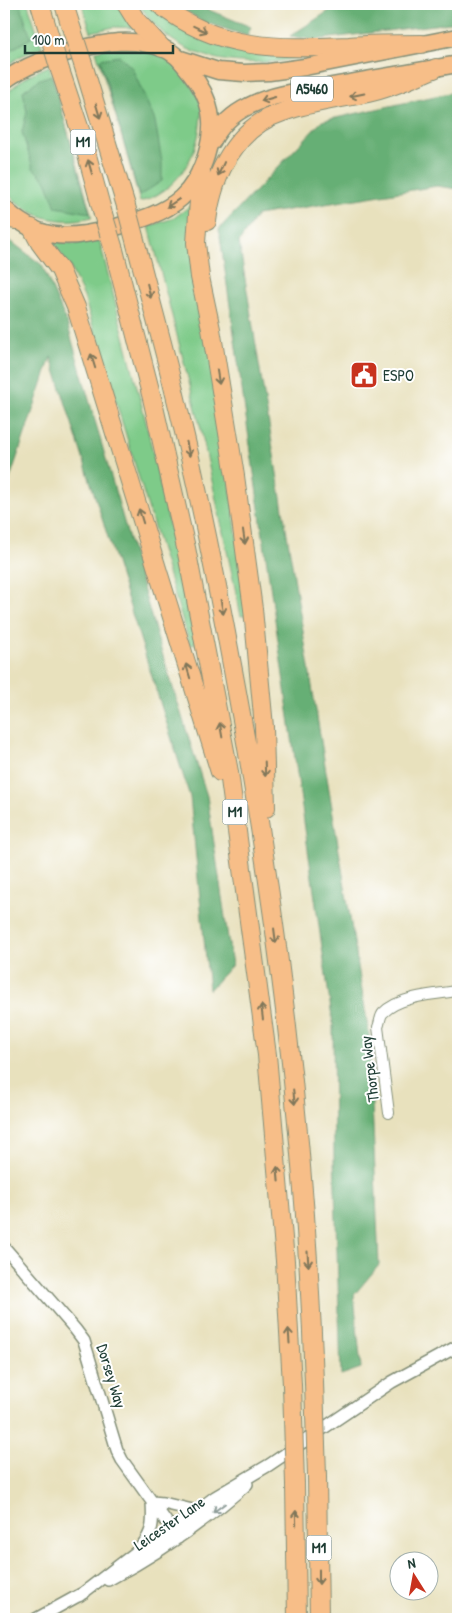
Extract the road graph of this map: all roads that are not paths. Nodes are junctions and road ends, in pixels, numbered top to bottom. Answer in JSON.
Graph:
{"nodes":[{"id":1,"x":40,"y":4,"type":"edge"},
{"id":2,"x":64,"y":4,"type":"edge"},
{"id":3,"x":126,"y":4,"type":"edge"},
{"id":4,"x":159,"y":4,"type":"edge"},
{"id":5,"x":458,"y":38,"type":"edge"},
{"id":6,"x":422,"y":44,"type":"junction"},
{"id":7,"x":162,"y":48,"type":"junction"},
{"id":8,"x":181,"y":60,"type":"junction"},
{"id":9,"x":458,"y":64,"type":"edge"},
{"id":10,"x":436,"y":68,"type":"junction"},
{"id":11,"x":4,"y":81,"type":"edge"},
{"id":12,"x":208,"y":149,"type":"junction"},
{"id":13,"x":201,"y":171,"type":"junction"},
{"id":14,"x":8,"y":216,"type":"edge"},
{"id":15,"x":32,"y":228,"type":"junction"},
{"id":16,"x":211,"y":328,"type":"junction"},
{"id":17,"x":269,"y":887,"type":"junction"},
{"id":18,"x":247,"y":905,"type":"junction"},
{"id":19,"x":458,"y":991,"type":"edge"},
{"id":20,"x":389,"y":1113,"type":"dead end"},
{"id":21,"x":4,"y":1247,"type":"edge"},
{"id":22,"x":458,"y":1346,"type":"edge"},
{"id":23,"x":269,"y":1465,"type":"junction"},
{"id":24,"x":152,"y":1502,"type":"junction"},
{"id":25,"x":196,"y":1511,"type":"junction"},
{"id":26,"x":175,"y":1534,"type":"junction"},
{"id":27,"x":135,"y":1553,"type":"junction"},
{"id":28,"x":79,"y":1596,"type":"junction"},
{"id":29,"x":36,"y":1619,"type":"edge"},
{"id":30,"x":297,"y":1619,"type":"edge"},
{"id":31,"x":319,"y":1619,"type":"edge"}],
"edges":[{"from":18,"to":1,"type":"highway","number":"M1","one_way":true,"bridge":true},
{"from":2,"to":17,"type":"highway","number":"M1","one_way":true,"bridge":true},
{"from":3,"to":7,"type":"highway"},
{"from":4,"to":6,"type":"highway","one_way":true},
{"from":5,"to":6,"type":"highway","number":"A5460"},
{"from":6,"to":8,"type":"highway","number":"A5460"},
{"from":7,"to":8,"type":"highway"},
{"from":7,"to":11,"type":"highway"},
{"from":8,"to":12,"type":"highway"},
{"from":9,"to":10,"type":"highway","number":"A5460"},
{"from":10,"to":12,"type":"highway","number":"A5460","one_way":true},
{"from":10,"to":16,"type":"highway","one_way":true},
{"from":12,"to":13,"type":"highway"},
{"from":13,"to":15,"type":"highway","one_way":true},
{"from":13,"to":16,"type":"highway"},
{"from":14,"to":15,"type":"highway"},
{"from":18,"to":15,"type":"highway","one_way":true},
{"from":16,"to":17,"type":"highway","one_way":true},
{"from":17,"to":31,"type":"highway","number":"M1","one_way":true,"bridge":true},
{"from":30,"to":18,"type":"highway","number":"M1","one_way":true,"bridge":true},
{"from":19,"to":20,"type":"street","name":"Thorpe Way"},
{"from":21,"to":24,"type":"street","name":"Dorsey Way"},
{"from":22,"to":23,"type":"street","name":"Leicester Lane"},
{"from":23,"to":25,"type":"street","name":"Leicester Lane"},
{"from":23,"to":26,"type":"street","name":"Leicester Lane","one_way":true},
{"from":24,"to":25,"type":"street"},
{"from":24,"to":26,"type":"street","name":"Dorsey Way"},
{"from":24,"to":27,"type":"street"},
{"from":25,"to":26,"type":"street","name":"Leicester Lane"},
{"from":26,"to":27,"type":"street","name":"Leicester Lane"},
{"from":26,"to":28,"type":"street","name":"Leicester Lane"},
{"from":27,"to":28,"type":"street","name":"Leicester Lane"},
{"from":28,"to":29,"type":"street","name":"Leicester Lane"}]}
